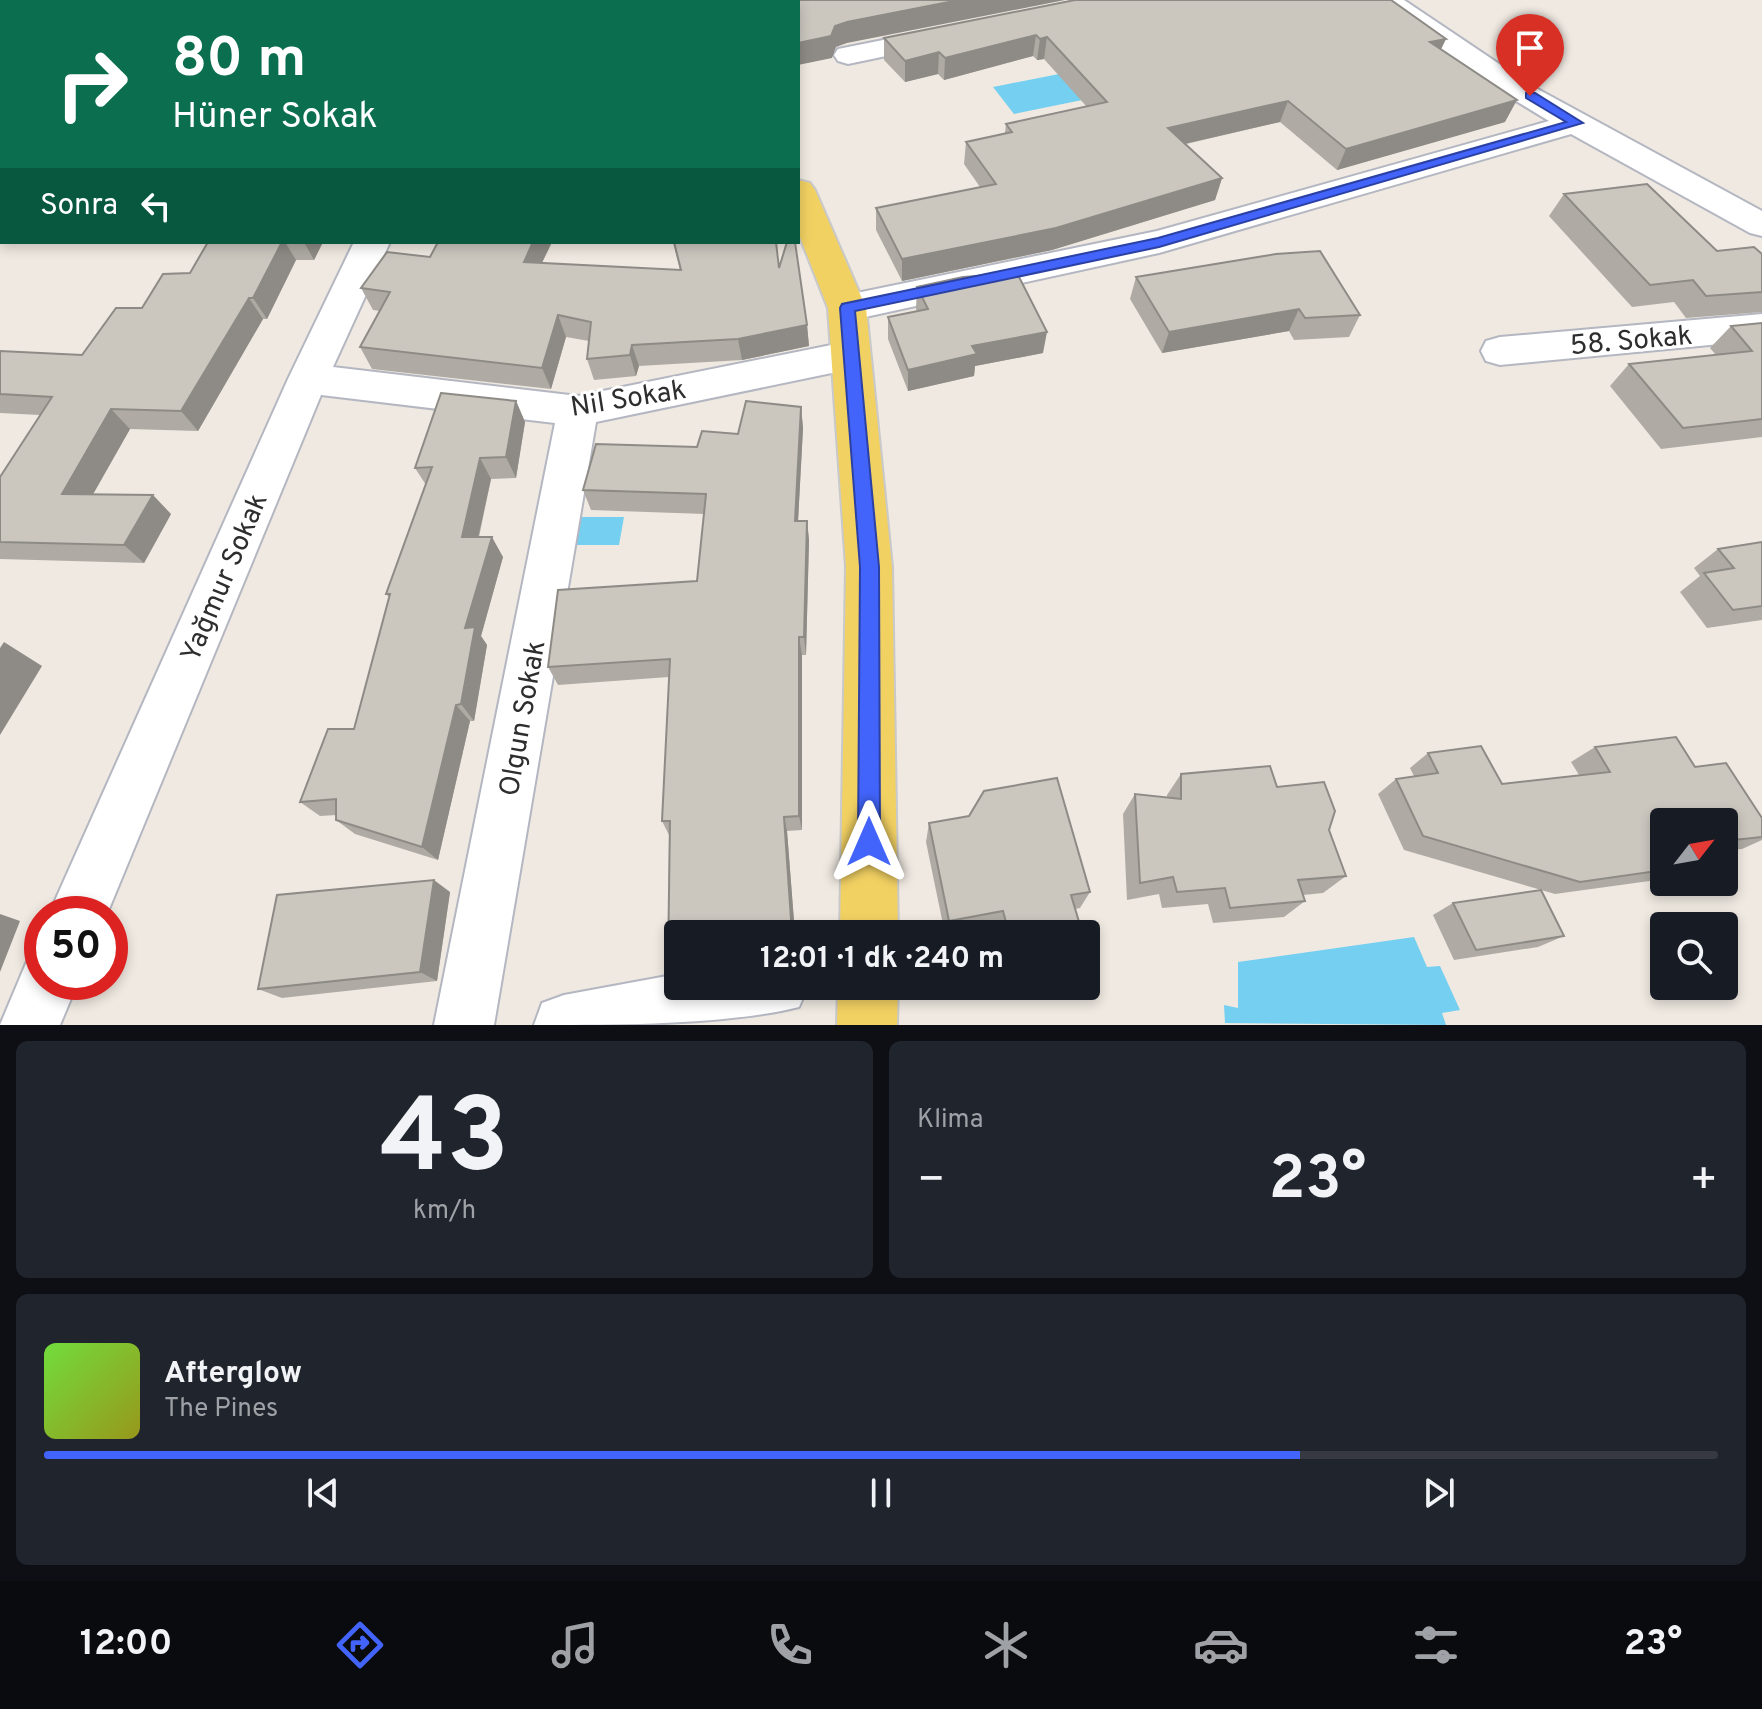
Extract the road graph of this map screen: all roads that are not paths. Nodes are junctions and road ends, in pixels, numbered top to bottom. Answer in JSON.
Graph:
{"nodes":[{"id":1,"x":1387,"y":0,"type":"edge"},
{"id":2,"x":969,"y":31,"type":"edge"},
{"id":3,"x":848,"y":55,"type":"dead end"},
{"id":4,"x":1577,"y":123,"type":"junction"},
{"id":5,"x":800,"y":195,"type":"edge"},
{"id":6,"x":1762,"y":225,"type":"edge"},
{"id":7,"x":371,"y":244,"type":"edge"},
{"id":8,"x":847,"y":308,"type":"junction"},
{"id":9,"x":1762,"y":327,"type":"edge"},
{"id":10,"x":1500,"y":351,"type":"dead end"},
{"id":11,"x":851,"y":355,"type":"junction"},
{"id":12,"x":308,"y":379,"type":"junction"},
{"id":13,"x":578,"y":411,"type":"junction"},
{"id":14,"x":86,"y":896,"type":"edge"},
{"id":15,"x":869,"y":920,"type":"edge"},
{"id":16,"x":40,"y":1000,"type":"edge"},
{"id":17,"x":701,"y":1000,"type":"edge"},
{"id":18,"x":868,"y":1000,"type":"edge"},
{"id":19,"x":30,"y":1025,"type":"edge"},
{"id":20,"x":464,"y":1025,"type":"edge"},
{"id":21,"x":564,"y":1025,"type":"edge"},
{"id":22,"x":867,"y":1025,"type":"edge"}],
"edges":[{"from":1,"to":4,"type":"street"},
{"from":2,"to":3,"type":"street"},
{"from":4,"to":6,"type":"street"},
{"from":4,"to":8,"type":"street"},
{"from":5,"to":8,"type":"main road"},
{"from":7,"to":12,"type":"street","name":"Yağmur Sokak"},
{"from":8,"to":11,"type":"main road"},
{"from":9,"to":10,"type":"street","name":"58. Sokak"},
{"from":11,"to":13,"type":"street","name":"Nil Sokak"},
{"from":11,"to":15,"type":"main road"},
{"from":12,"to":13,"type":"street","name":"Nil Sokak"},
{"from":12,"to":14,"type":"street","name":"Yağmur Sokak"},
{"from":13,"to":20,"type":"street","name":"Olgun Sokak"},
{"from":16,"to":19,"type":"street"},
{"from":17,"to":21,"type":"street"},
{"from":18,"to":22,"type":"main road"}]}
